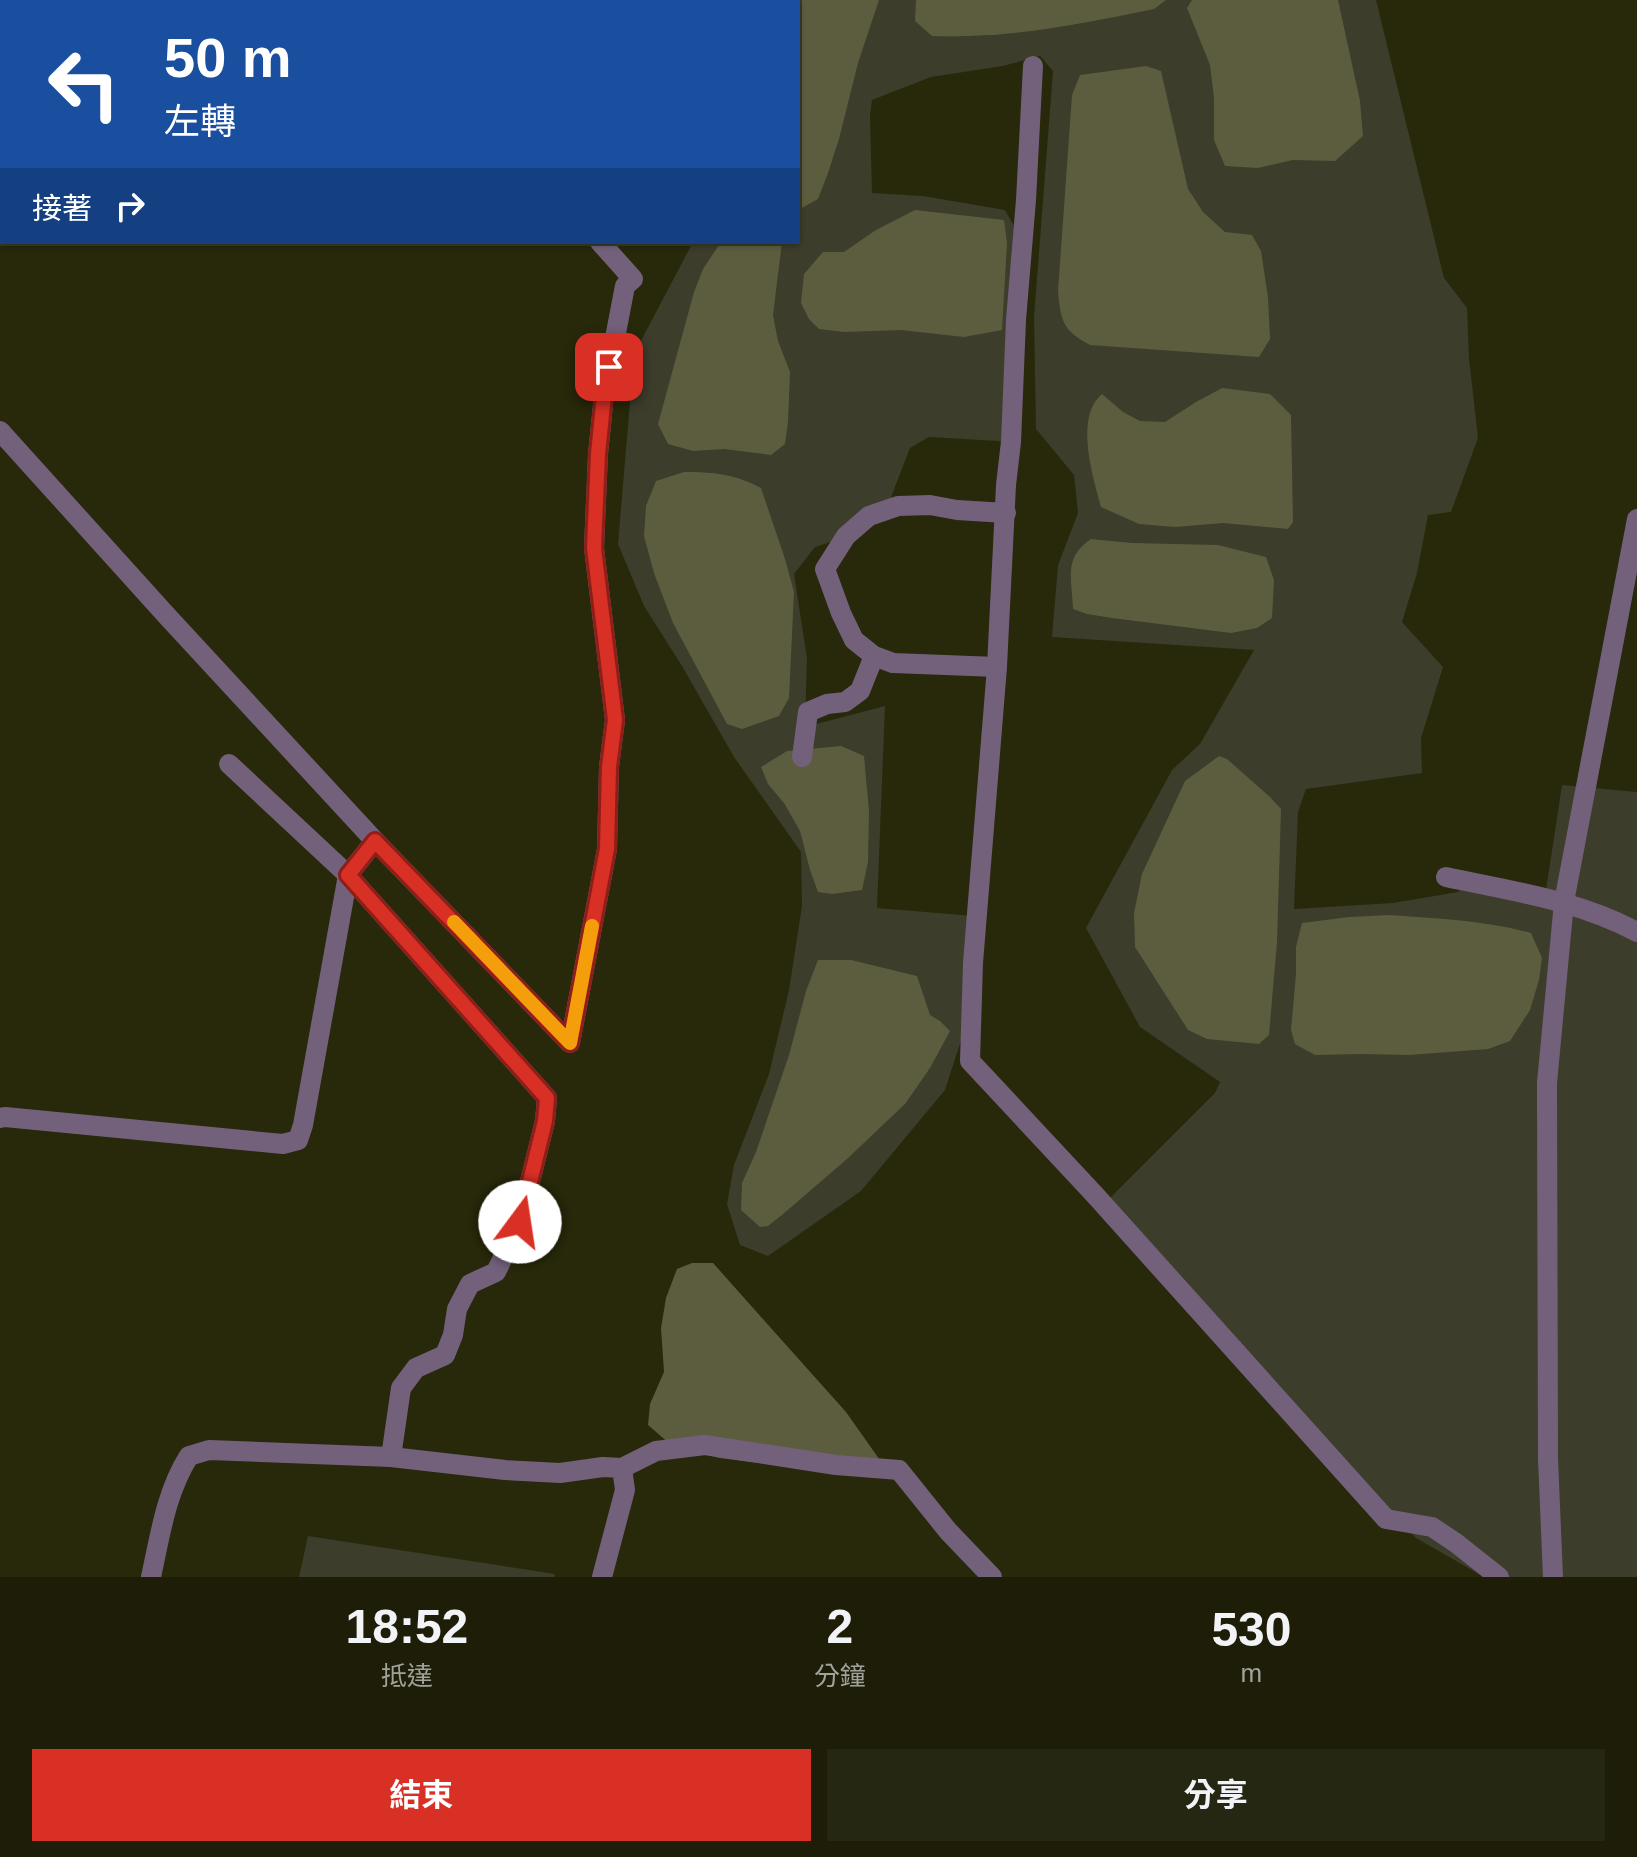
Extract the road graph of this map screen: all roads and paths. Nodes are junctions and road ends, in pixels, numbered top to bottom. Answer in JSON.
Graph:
{"nodes":[{"id":1,"x":1033,"y":66,"type":"dead end"},
{"id":2,"x":602,"y":244,"type":"edge"},
{"id":3,"x":0,"y":431,"type":"edge"},
{"id":4,"x":1006,"y":513,"type":"junction"},
{"id":5,"x":1637,"y":519,"type":"edge"},
{"id":6,"x":874,"y":656,"type":"junction"},
{"id":7,"x":997,"y":667,"type":"junction"},
{"id":8,"x":802,"y":757,"type":"dead end"},
{"id":9,"x":229,"y":764,"type":"dead end"},
{"id":10,"x":375,"y":841,"type":"junction"},
{"id":11,"x":348,"y":875,"type":"junction"},
{"id":12,"x":1446,"y":877,"type":"dead end"},
{"id":13,"x":1564,"y":902,"type":"junction"},
{"id":14,"x":1637,"y":932,"type":"edge"},
{"id":15,"x":0,"y":1118,"type":"edge"},
{"id":16,"x":391,"y":1457,"type":"junction"},
{"id":17,"x":622,"y":1468,"type":"junction"},
{"id":18,"x":151,"y":1577,"type":"edge"},
{"id":19,"x":602,"y":1577,"type":"edge"},
{"id":20,"x":992,"y":1577,"type":"edge"},
{"id":21,"x":1499,"y":1577,"type":"edge"},
{"id":22,"x":1553,"y":1577,"type":"edge"}],
"edges":[{"from":1,"to":4,"type":"street"},
{"from":2,"to":10,"type":"street"},
{"from":3,"to":10,"type":"street"},
{"from":4,"to":6,"type":"street"},
{"from":4,"to":7,"type":"street"},
{"from":5,"to":13,"type":"street"},
{"from":6,"to":7,"type":"street"},
{"from":6,"to":8,"type":"street"},
{"from":7,"to":21,"type":"street"},
{"from":9,"to":11,"type":"street"},
{"from":10,"to":11,"type":"street"},
{"from":11,"to":15,"type":"street"},
{"from":11,"to":16,"type":"street"},
{"from":12,"to":13,"type":"street"},
{"from":13,"to":14,"type":"street"},
{"from":13,"to":22,"type":"street"},
{"from":16,"to":17,"type":"street"},
{"from":16,"to":18,"type":"street"},
{"from":17,"to":19,"type":"street"},
{"from":17,"to":20,"type":"street"}]}
